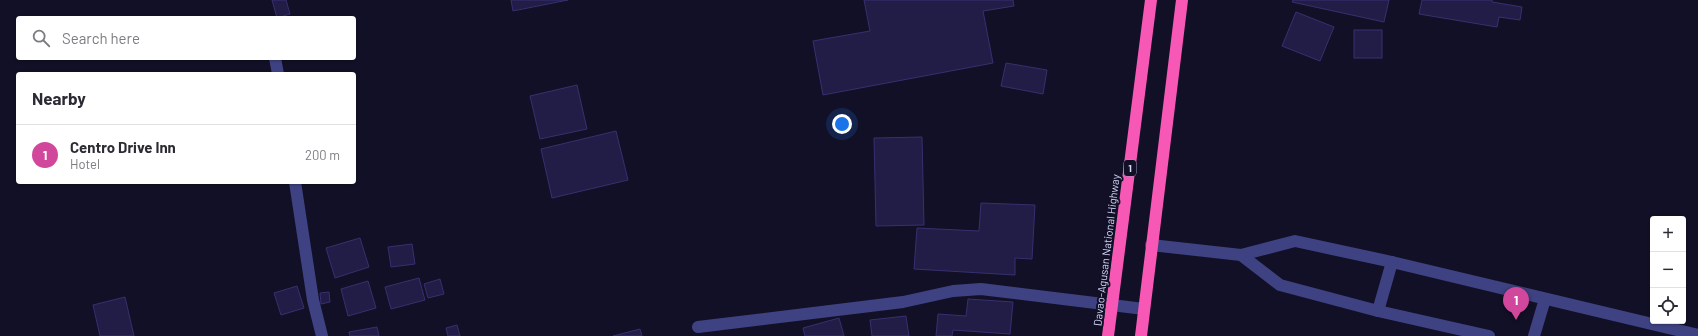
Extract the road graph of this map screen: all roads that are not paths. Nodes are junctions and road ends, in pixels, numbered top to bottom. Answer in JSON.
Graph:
{"nodes":[{"id":1,"x":1151,"y":0,"type":"edge"},
{"id":2,"x":1182,"y":0,"type":"edge"},
{"id":3,"x":275,"y":60,"type":"edge"},
{"id":4,"x":278,"y":72,"type":"edge"},
{"id":5,"x":295,"y":184,"type":"edge"},
{"id":6,"x":1151,"y":245,"type":"junction"},
{"id":7,"x":1241,"y":255,"type":"junction"},
{"id":8,"x":1392,"y":262,"type":"junction"},
{"id":9,"x":1545,"y":299,"type":"junction"},
{"id":10,"x":1112,"y":305,"type":"junction"},
{"id":11,"x":1144,"y":309,"type":"junction"},
{"id":12,"x":1378,"y":311,"type":"junction"},
{"id":13,"x":698,"y":327,"type":"dead end"},
{"id":14,"x":1698,"y":335,"type":"edge"},
{"id":15,"x":322,"y":336,"type":"edge"},
{"id":16,"x":1108,"y":336,"type":"edge"},
{"id":17,"x":1141,"y":336,"type":"edge"},
{"id":18,"x":1489,"y":336,"type":"edge"},
{"id":19,"x":1534,"y":336,"type":"edge"}],
"edges":[{"from":1,"to":10,"type":"highway","name":"Davao-Agusan National Highway","number":"1"},
{"from":2,"to":6,"type":"highway"},
{"from":3,"to":4,"type":"street"},
{"from":5,"to":15,"type":"street"},
{"from":6,"to":7,"type":"street"},
{"from":6,"to":11,"type":"highway"},
{"from":7,"to":8,"type":"street"},
{"from":7,"to":12,"type":"street"},
{"from":8,"to":9,"type":"street"},
{"from":8,"to":12,"type":"street"},
{"from":9,"to":14,"type":"street"},
{"from":9,"to":19,"type":"street"},
{"from":10,"to":11,"type":"street"},
{"from":10,"to":13,"type":"street"},
{"from":10,"to":16,"type":"highway","name":"Davao-Agusan National Highway","number":"1"},
{"from":11,"to":17,"type":"highway"},
{"from":12,"to":18,"type":"street"}]}
